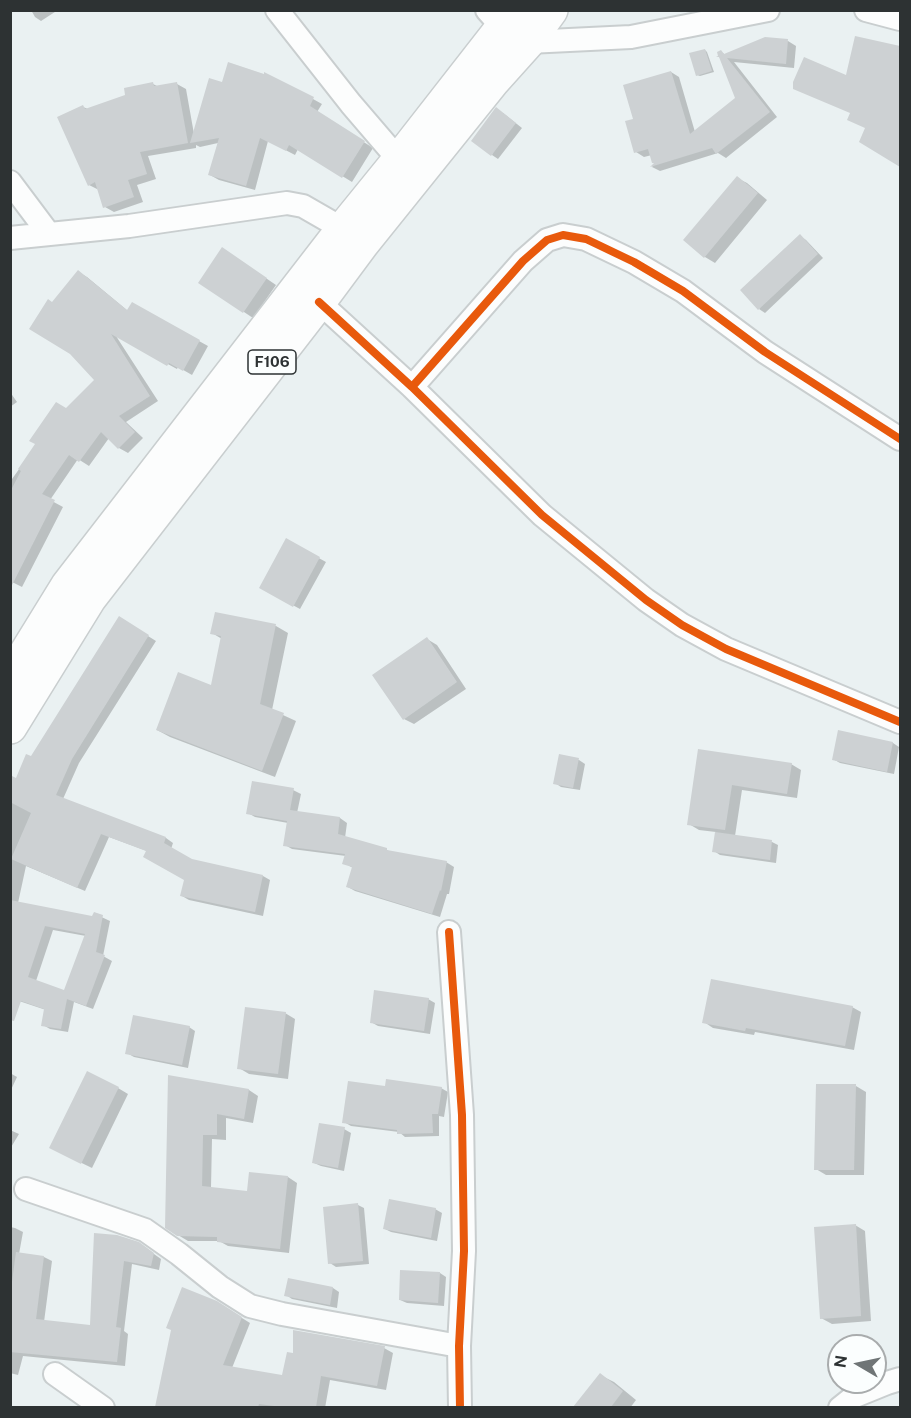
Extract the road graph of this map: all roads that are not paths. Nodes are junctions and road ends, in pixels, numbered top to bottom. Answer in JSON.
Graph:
{"nodes":[{"id":1,"x":277,"y":10,"type":"edge"},
{"id":2,"x":551,"y":10,"type":"edge"},
{"id":3,"x":768,"y":10,"type":"edge"},
{"id":4,"x":866,"y":10,"type":"edge"},
{"id":5,"x":900,"y":19,"type":"edge"},
{"id":6,"x":508,"y":23,"type":"edge"},
{"id":7,"x":399,"y":160,"type":"junction"},
{"id":8,"x":10,"y":182,"type":"edge"},
{"id":9,"x":343,"y":229,"type":"junction"},
{"id":10,"x":49,"y":234,"type":"junction"},
{"id":11,"x":10,"y":238,"type":"edge"},
{"id":12,"x":320,"y":302,"type":"junction"},
{"id":13,"x":412,"y":387,"type":"junction"},
{"id":14,"x":900,"y":439,"type":"edge"},
{"id":15,"x":10,"y":679,"type":"edge"},
{"id":16,"x":900,"y":722,"type":"edge"},
{"id":17,"x":10,"y":727,"type":"edge"},
{"id":18,"x":449,"y":932,"type":"dead end"},
{"id":19,"x":26,"y":1189,"type":"dead end"},
{"id":20,"x":459,"y":1346,"type":"junction"},
{"id":21,"x":55,"y":1374,"type":"dead end"},
{"id":22,"x":900,"y":1379,"type":"edge"},
{"id":23,"x":103,"y":1407,"type":"edge"},
{"id":24,"x":460,"y":1407,"type":"edge"},
{"id":25,"x":840,"y":1407,"type":"edge"}],
"edges":[{"from":1,"to":7,"type":"street"},
{"from":2,"to":6,"type":"main road","number":"F106"},
{"from":3,"to":6,"type":"street"},
{"from":4,"to":5,"type":"street"},
{"from":6,"to":7,"type":"main road","number":"F106"},
{"from":6,"to":12,"type":"main road","number":"F106"},
{"from":7,"to":9,"type":"main road","number":"F106"},
{"from":8,"to":10,"type":"street"},
{"from":9,"to":10,"type":"street"},
{"from":9,"to":15,"type":"main road","number":"F106"},
{"from":10,"to":11,"type":"street"},
{"from":12,"to":13,"type":"street"},
{"from":12,"to":17,"type":"main road","number":"F106"},
{"from":13,"to":14,"type":"street"},
{"from":13,"to":16,"type":"street"},
{"from":18,"to":20,"type":"street"},
{"from":19,"to":20,"type":"street"},
{"from":20,"to":24,"type":"street"},
{"from":21,"to":23,"type":"street"},
{"from":22,"to":25,"type":"street"}]}
